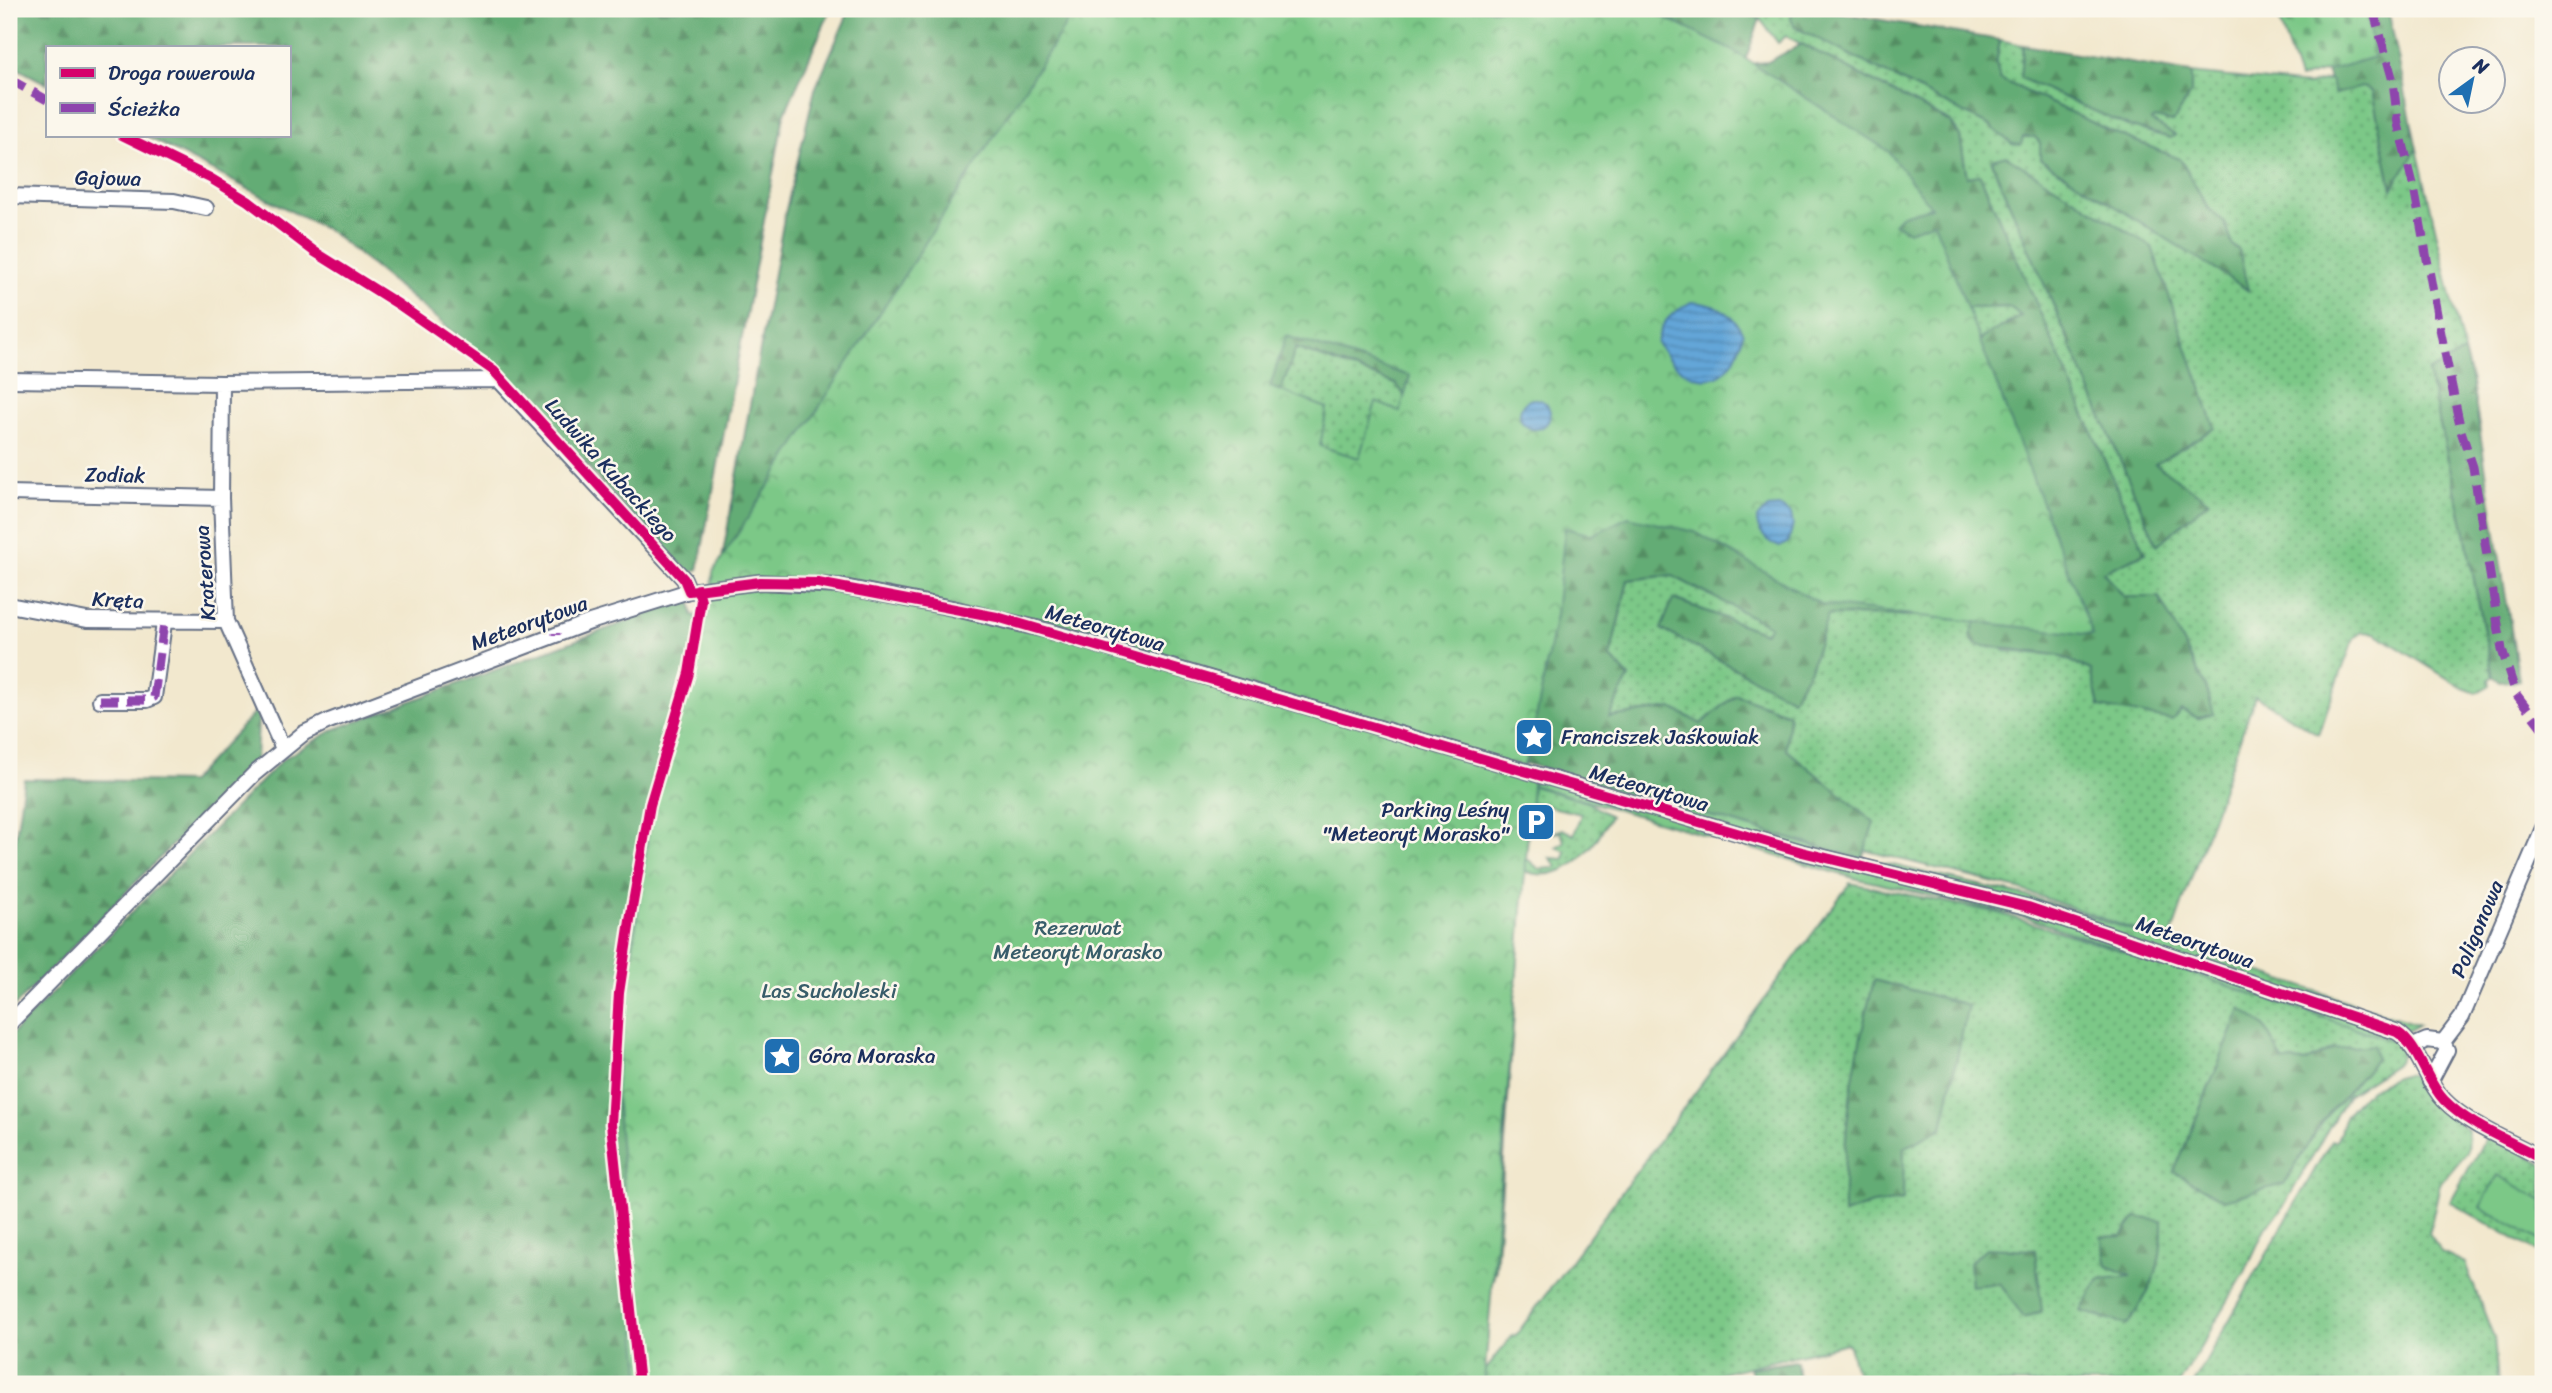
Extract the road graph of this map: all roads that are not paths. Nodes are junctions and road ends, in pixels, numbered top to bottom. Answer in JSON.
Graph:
{"nodes":[{"id":1,"x":9,"y":197,"type":"edge"},
{"id":2,"x":206,"y":208,"type":"dead end"},
{"id":3,"x":9,"y":380,"type":"edge"},
{"id":4,"x":222,"y":383,"type":"junction"},
{"id":5,"x":9,"y":493,"type":"edge"},
{"id":6,"x":221,"y":498,"type":"junction"},
{"id":7,"x":689,"y":591,"type":"junction"},
{"id":8,"x":9,"y":605,"type":"edge"},
{"id":9,"x":226,"y":621,"type":"junction"},
{"id":10,"x":163,"y":623,"type":"junction"},
{"id":11,"x":100,"y":700,"type":"dead end"},
{"id":12,"x":283,"y":749,"type":"junction"},
{"id":13,"x":2543,"y":828,"type":"edge"},
{"id":14,"x":9,"y":1024,"type":"edge"},
{"id":15,"x":2443,"y":1042,"type":"junction"},
{"id":16,"x":2411,"y":1047,"type":"junction"},
{"id":17,"x":2430,"y":1082,"type":"junction"},
{"id":18,"x":2543,"y":1159,"type":"edge"}],
"edges":[{"from":1,"to":2,"type":"street","name":"Gajowa"},
{"from":3,"to":4,"type":"street","name":"Ludwika Kubackiego"},
{"from":4,"to":6,"type":"street","name":"Kraterowa"},
{"from":4,"to":7,"type":"street","name":"Ludwika Kubackiego"},
{"from":5,"to":6,"type":"street","name":"Zodiak"},
{"from":6,"to":9,"type":"street","name":"Kraterowa"},
{"from":7,"to":12,"type":"street","name":"Meteorytowa"},
{"from":7,"to":16,"type":"street","name":"Meteorytowa"},
{"from":8,"to":10,"type":"street","name":"Kręta"},
{"from":9,"to":10,"type":"street","name":"Kręta"},
{"from":9,"to":12,"type":"street","name":"Kraterowa"},
{"from":10,"to":11,"type":"street"},
{"from":12,"to":14,"type":"street","name":"Meteorytowa"},
{"from":13,"to":15,"type":"street","name":"Poligonowa"},
{"from":15,"to":16,"type":"street"},
{"from":15,"to":17,"type":"street","name":"Poligonowa"},
{"from":16,"to":17,"type":"street","name":"Meteorytowa"},
{"from":17,"to":18,"type":"street","name":"Meteorytowa"}]}
